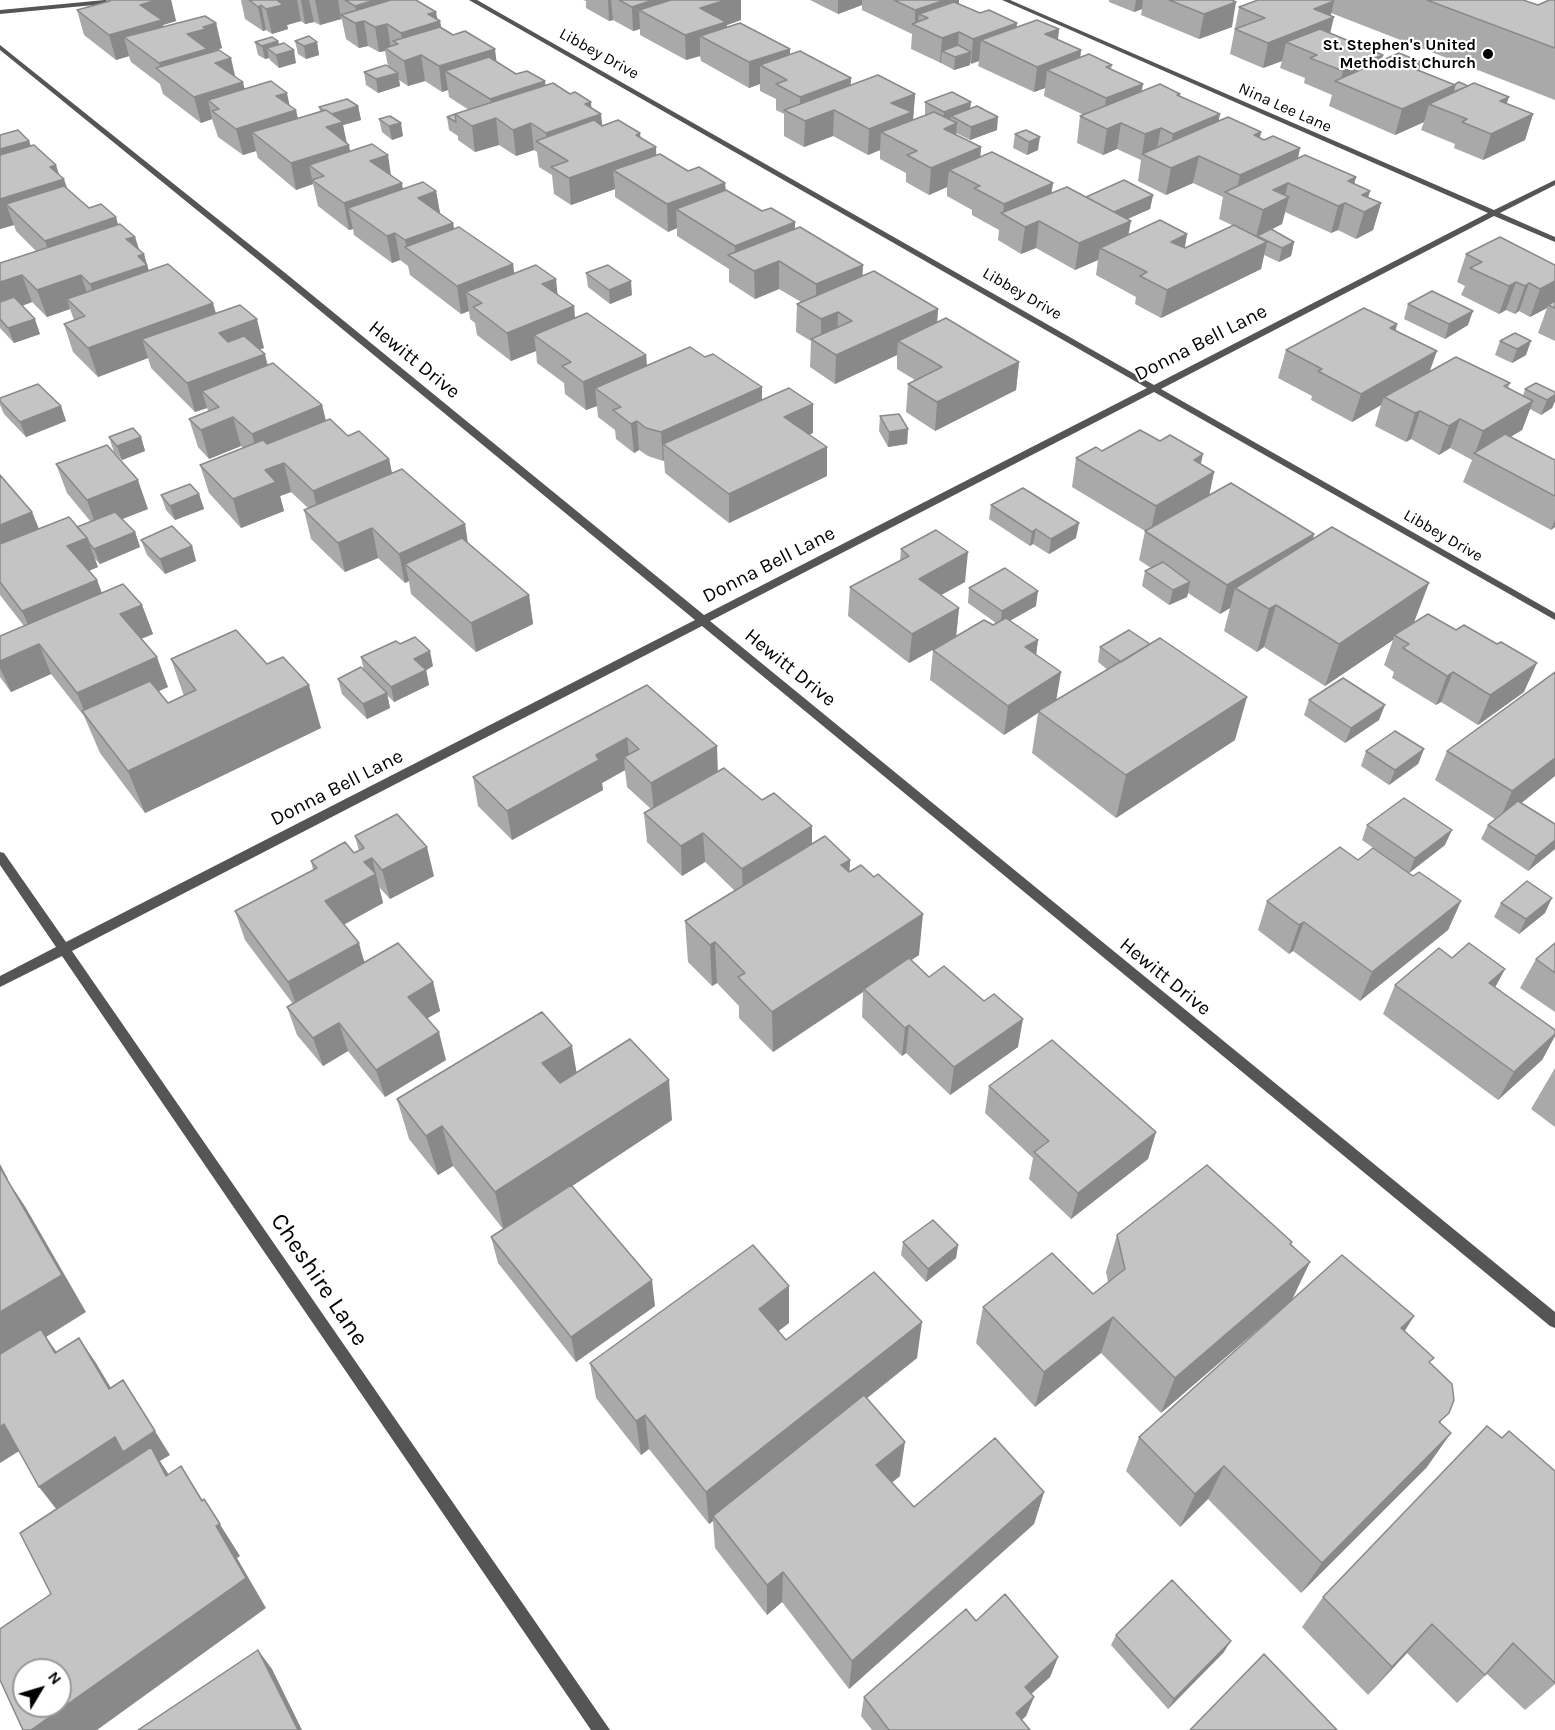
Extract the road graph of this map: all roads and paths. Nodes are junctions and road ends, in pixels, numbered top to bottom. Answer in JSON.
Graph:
{"nodes":[{"id":1,"x":125,"y":0,"type":"edge"},
{"id":2,"x":472,"y":0,"type":"edge"},
{"id":3,"x":1005,"y":0,"type":"edge"},
{"id":4,"x":0,"y":12,"type":"edge"},
{"id":5,"x":0,"y":47,"type":"edge"},
{"id":6,"x":1555,"y":182,"type":"edge"},
{"id":7,"x":1494,"y":213,"type":"junction"},
{"id":8,"x":1555,"y":240,"type":"edge"},
{"id":9,"x":1154,"y":387,"type":"junction"},
{"id":10,"x":1555,"y":617,"type":"edge"},
{"id":11,"x":702,"y":619,"type":"junction"},
{"id":12,"x":0,"y":856,"type":"edge"},
{"id":13,"x":64,"y":949,"type":"junction"},
{"id":14,"x":0,"y":982,"type":"edge"},
{"id":15,"x":1555,"y":1321,"type":"edge"},
{"id":16,"x":601,"y":1730,"type":"edge"}],
"edges":[{"from":1,"to":4,"type":"street"},
{"from":2,"to":9,"type":"street","name":"Libbey Drive"},
{"from":3,"to":7,"type":"street","name":"Nina Lee Lane"},
{"from":5,"to":11,"type":"street","name":"Hewitt Drive"},
{"from":6,"to":7,"type":"street","name":"Donna Bell Lane"},
{"from":7,"to":8,"type":"street","name":"Nina Lee Lane"},
{"from":7,"to":9,"type":"street","name":"Donna Bell Lane"},
{"from":9,"to":10,"type":"street","name":"Libbey Drive"},
{"from":9,"to":11,"type":"street","name":"Donna Bell Lane"},
{"from":11,"to":13,"type":"street","name":"Donna Bell Lane"},
{"from":11,"to":15,"type":"street","name":"Hewitt Drive"},
{"from":12,"to":13,"type":"street","name":"Cheshire Lane"},
{"from":13,"to":14,"type":"street","name":"Donna Bell Lane"},
{"from":13,"to":16,"type":"street","name":"Cheshire Lane"}]}
